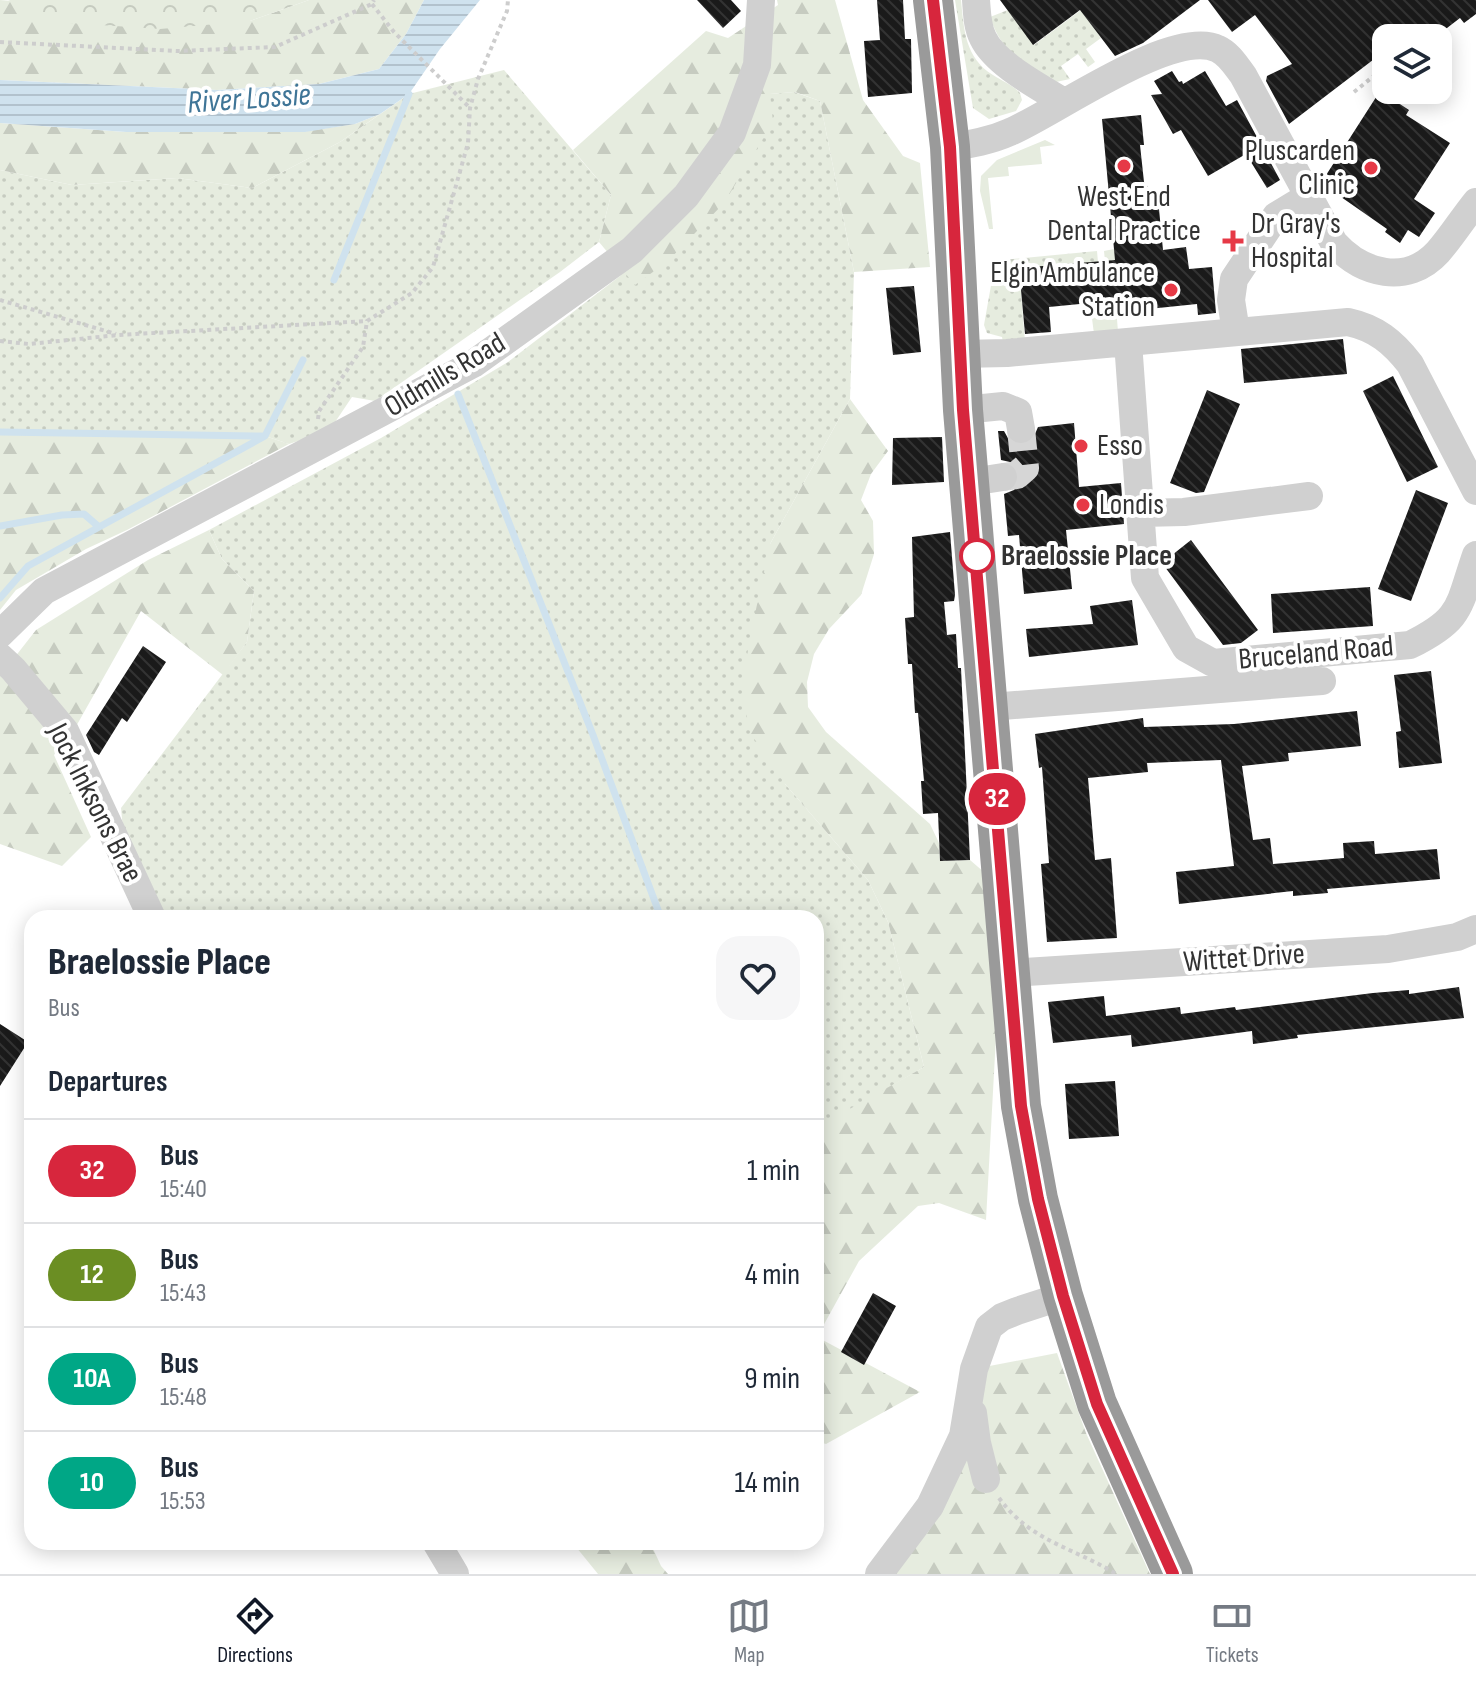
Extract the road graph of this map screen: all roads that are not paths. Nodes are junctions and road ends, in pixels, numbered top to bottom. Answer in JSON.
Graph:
{"nodes":[{"id":1,"x":761,"y":0,"type":"edge"},
{"id":2,"x":933,"y":0,"type":"edge"},
{"id":3,"x":976,"y":0,"type":"edge"},
{"id":4,"x":1064,"y":102,"type":"junction"},
{"id":5,"x":950,"y":147,"type":"junction"},
{"id":6,"x":1309,"y":196,"type":"junction"},
{"id":7,"x":1476,"y":202,"type":"edge"},
{"id":8,"x":1236,"y":332,"type":"junction"},
{"id":9,"x":1128,"y":342,"type":"junction"},
{"id":10,"x":960,"y":354,"type":"junction"},
{"id":11,"x":963,"y":410,"type":"junction"},
{"id":12,"x":1021,"y":429,"type":"tunnel mouth"},
{"id":13,"x":1476,"y":491,"type":"edge"},
{"id":14,"x":1309,"y":496,"type":"dead end"},
{"id":15,"x":1140,"y":513,"type":"junction"},
{"id":16,"x":1476,"y":555,"type":"edge"},
{"id":17,"x":0,"y":634,"type":"edge"},
{"id":18,"x":0,"y":657,"type":"edge"},
{"id":19,"x":1322,"y":681,"type":"dead end"},
{"id":20,"x":990,"y":707,"type":"junction"},
{"id":21,"x":148,"y":910,"type":"edge"},
{"id":22,"x":1476,"y":929,"type":"edge"},
{"id":23,"x":1010,"y":973,"type":"junction"},
{"id":24,"x":1063,"y":1296,"type":"junction"},
{"id":25,"x":970,"y":1391,"type":"junction"},
{"id":26,"x":986,"y":1479,"type":"road end"},
{"id":27,"x":441,"y":1550,"type":"edge"},
{"id":28,"x":455,"y":1574,"type":"edge"},
{"id":29,"x":879,"y":1574,"type":"edge"},
{"id":30,"x":1173,"y":1574,"type":"edge"}],
"edges":[{"from":1,"to":17,"type":"street","name":"Oldmills Road"},
{"from":2,"to":5,"type":"highway"},
{"from":3,"to":4,"type":"street"},
{"from":4,"to":5,"type":"street"},
{"from":4,"to":6,"type":"street"},
{"from":5,"to":10,"type":"highway"},
{"from":6,"to":7,"type":"street"},
{"from":6,"to":8,"type":"street"},
{"from":8,"to":9,"type":"street"},
{"from":8,"to":13,"type":"street"},
{"from":9,"to":10,"type":"street"},
{"from":9,"to":15,"type":"street","name":"Bruceland Road"},
{"from":10,"to":11,"type":"highway"},
{"from":11,"to":12,"type":"street"},
{"from":11,"to":20,"type":"highway"},
{"from":14,"to":15,"type":"street"},
{"from":15,"to":16,"type":"street","name":"Bruceland Road"},
{"from":18,"to":21,"type":"street","name":"Jock Inksons Brae"},
{"from":19,"to":20,"type":"street"},
{"from":20,"to":23,"type":"highway"},
{"from":22,"to":23,"type":"street","name":"Wittet Drive"},
{"from":23,"to":24,"type":"highway"},
{"from":24,"to":25,"type":"street"},
{"from":24,"to":30,"type":"highway"},
{"from":25,"to":26,"type":"street"},
{"from":25,"to":29,"type":"street"},
{"from":27,"to":28,"type":"street"}]}
